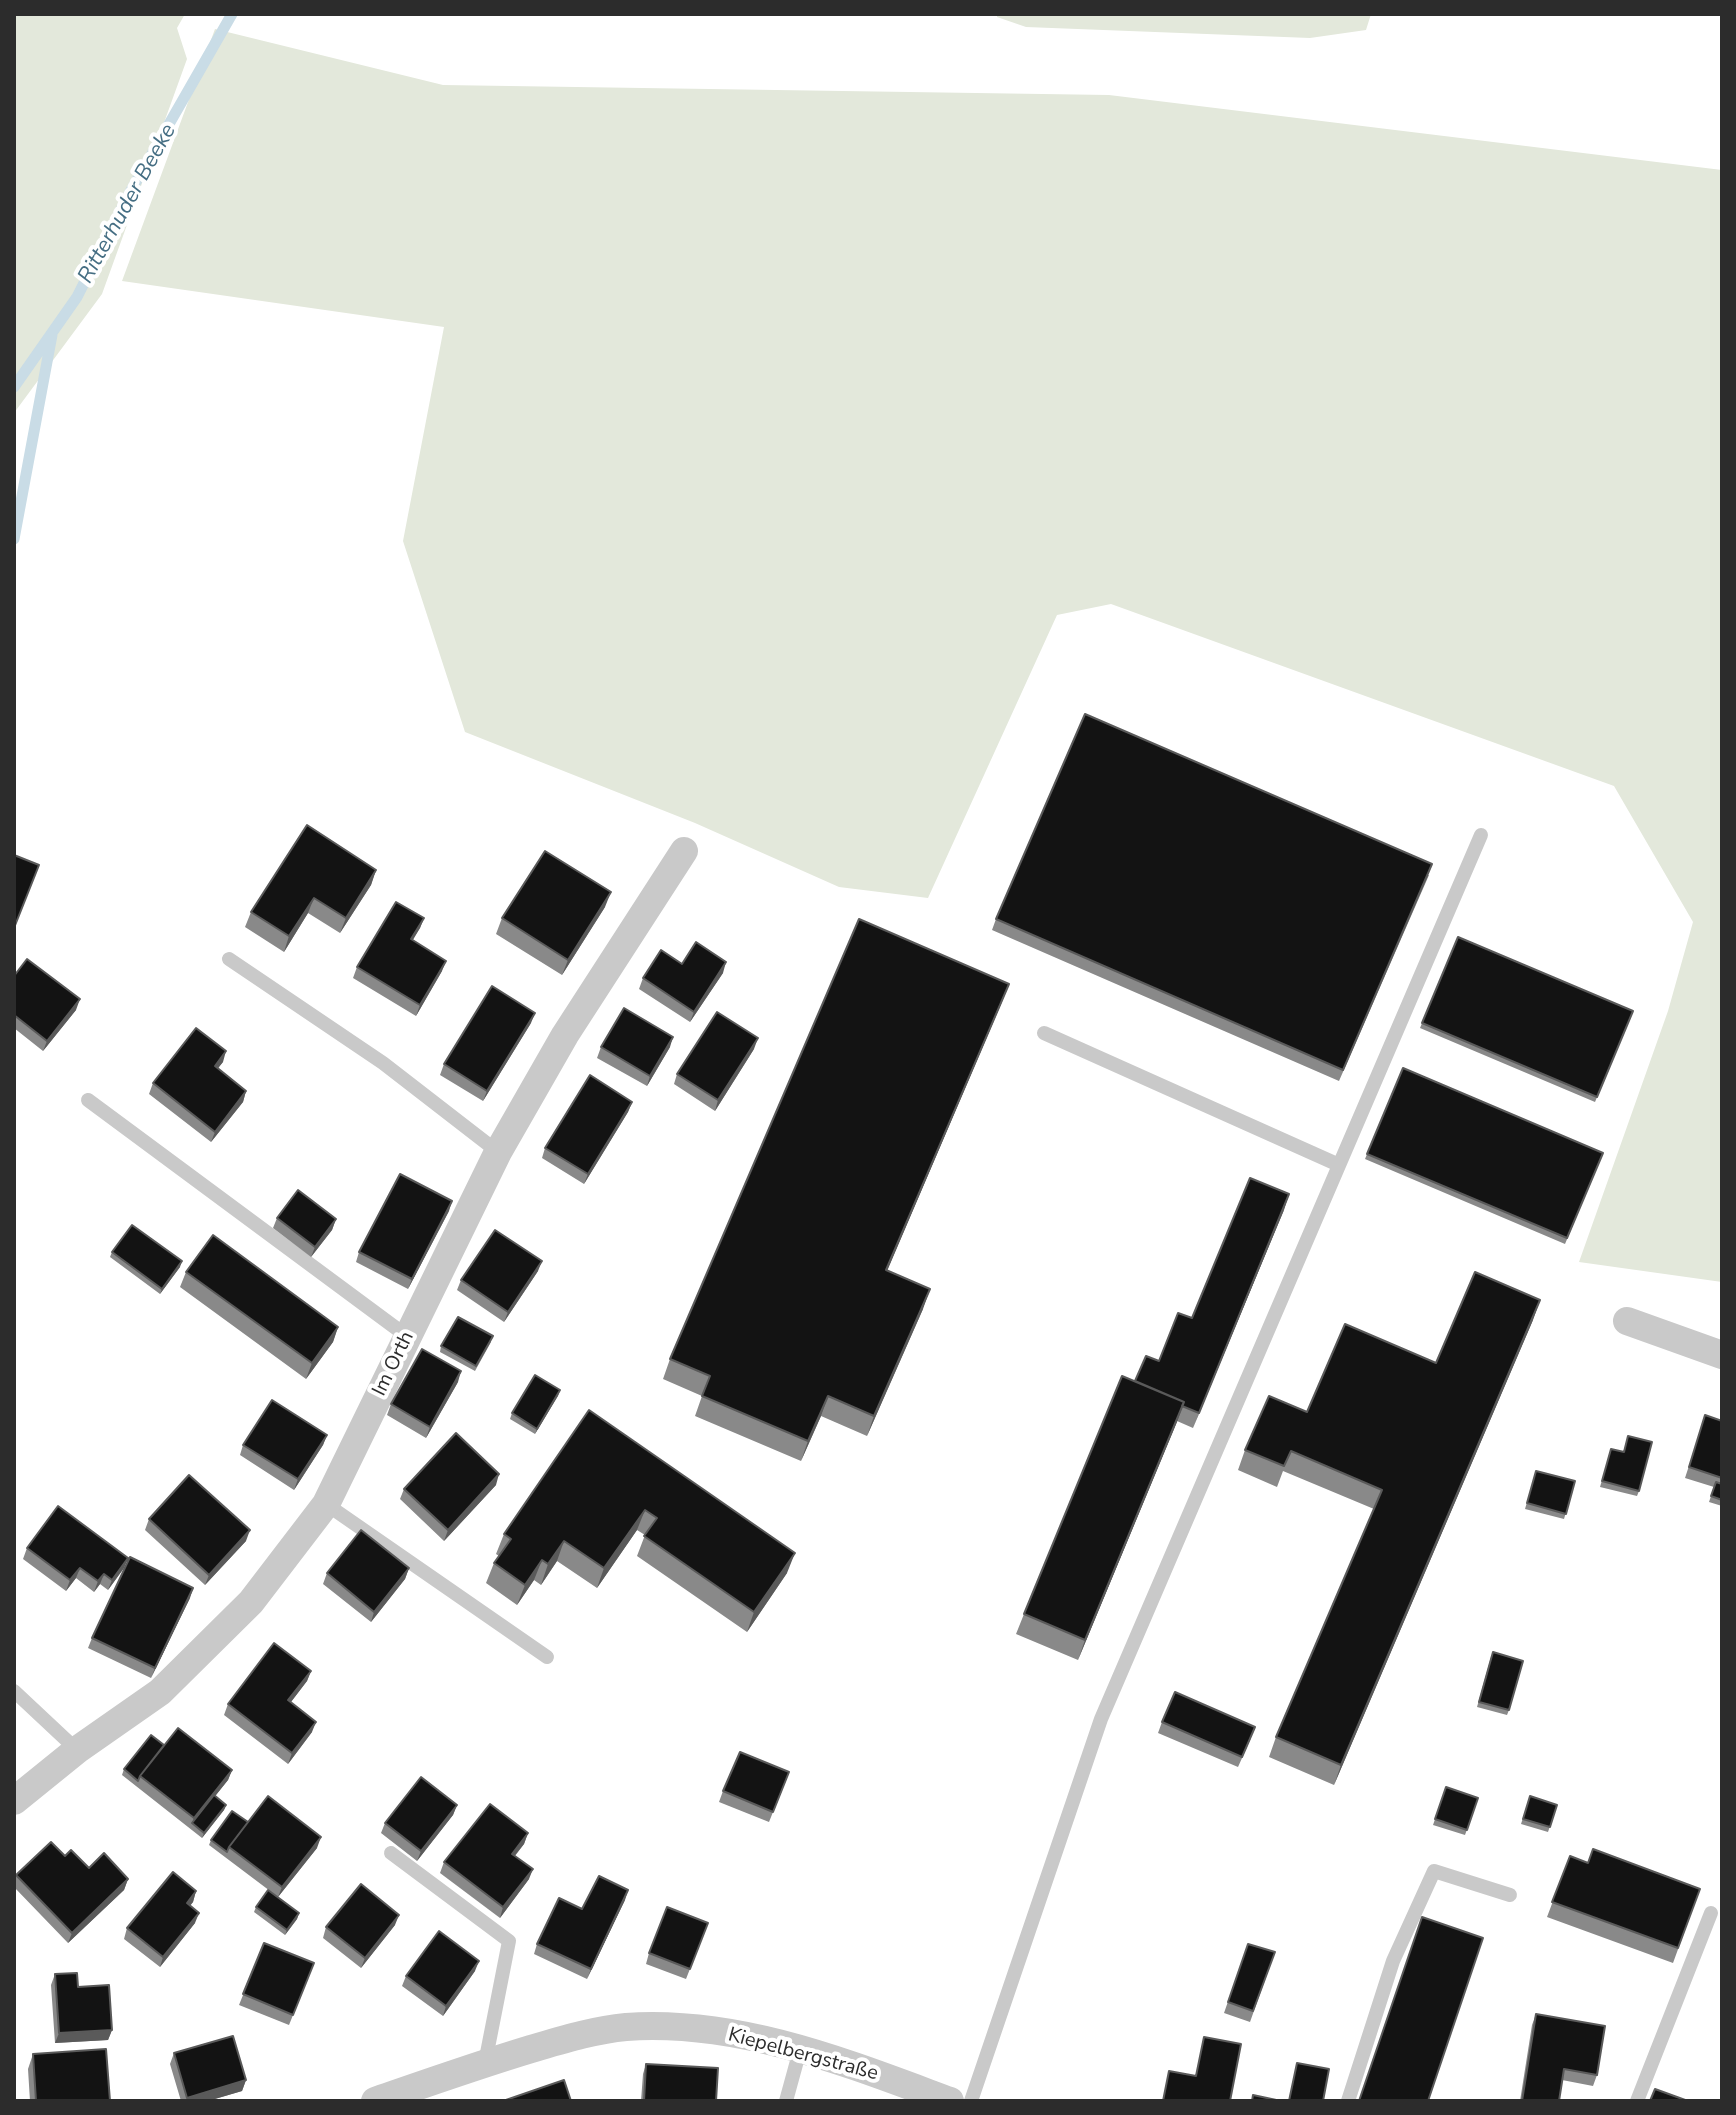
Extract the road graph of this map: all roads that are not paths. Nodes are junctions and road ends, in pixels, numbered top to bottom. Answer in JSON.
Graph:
{"nodes":[{"id":1,"x":1481,"y":835,"type":"dead end"},
{"id":2,"x":684,"y":851,"type":"dead end"},
{"id":3,"x":229,"y":959,"type":"dead end"},
{"id":4,"x":1044,"y":1033,"type":"dead end"},
{"id":5,"x":88,"y":1100,"type":"dead end"},
{"id":6,"x":498,"y":1152,"type":"junction"},
{"id":7,"x":1339,"y":1165,"type":"junction"},
{"id":8,"x":1627,"y":1321,"type":"dead end"},
{"id":9,"x":408,"y":1337,"type":"junction"},
{"id":10,"x":1722,"y":1355,"type":"edge"},
{"id":11,"x":326,"y":1504,"type":"junction"},
{"id":12,"x":547,"y":1657,"type":"dead end"},
{"id":13,"x":14,"y":1691,"type":"edge"},
{"id":14,"x":77,"y":1750,"type":"junction"},
{"id":15,"x":14,"y":1801,"type":"edge"},
{"id":16,"x":391,"y":1853,"type":"dead end"},
{"id":17,"x":1510,"y":1895,"type":"dead end"},
{"id":18,"x":1711,"y":1913,"type":"dead end"},
{"id":19,"x":800,"y":2050,"type":"junction"},
{"id":20,"x":485,"y":2063,"type":"junction"},
{"id":21,"x":375,"y":2101,"type":"edge"},
{"id":22,"x":786,"y":2101,"type":"edge"},
{"id":23,"x":950,"y":2101,"type":"edge"},
{"id":24,"x":971,"y":2101,"type":"edge"},
{"id":25,"x":1348,"y":2101,"type":"edge"},
{"id":26,"x":1637,"y":2101,"type":"edge"}],
"edges":[{"from":1,"to":7,"type":"lane"},
{"from":2,"to":6,"type":"street","name":"Im Orth"},
{"from":3,"to":6,"type":"lane"},
{"from":4,"to":7,"type":"lane"},
{"from":5,"to":9,"type":"lane"},
{"from":6,"to":9,"type":"street","name":"Im Orth"},
{"from":7,"to":24,"type":"lane"},
{"from":8,"to":10,"type":"street"},
{"from":9,"to":11,"type":"street","name":"Im Orth"},
{"from":11,"to":12,"type":"lane"},
{"from":11,"to":14,"type":"street","name":"Im Orth"},
{"from":13,"to":14,"type":"lane"},
{"from":14,"to":15,"type":"street","name":"Im Orth"},
{"from":16,"to":20,"type":"lane"},
{"from":17,"to":25,"type":"lane"},
{"from":18,"to":26,"type":"lane"},
{"from":19,"to":20,"type":"street","name":"Kiepelbergstraße"},
{"from":19,"to":22,"type":"lane"},
{"from":19,"to":23,"type":"street","name":"Kiepelbergstraße"},
{"from":20,"to":21,"type":"street","name":"Kiepelbergstraße"}]}
